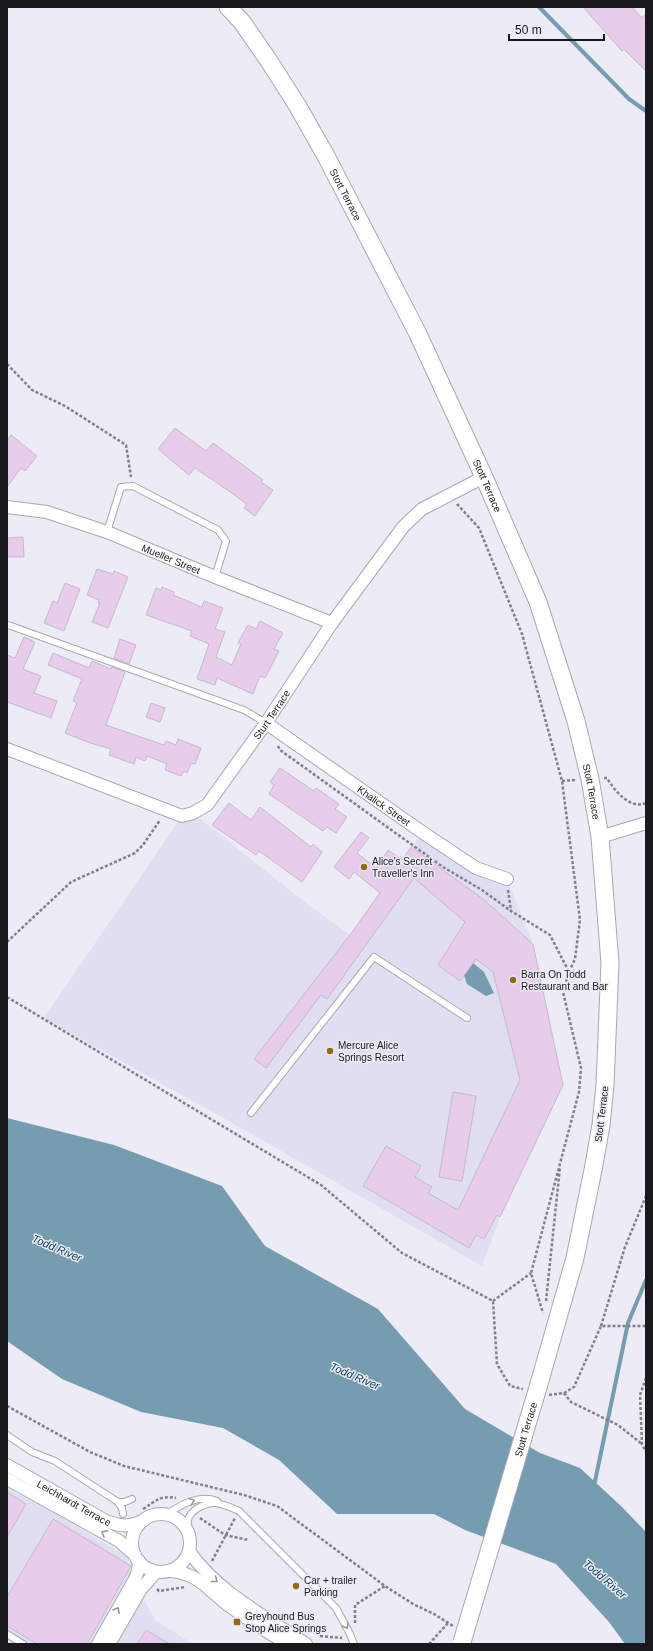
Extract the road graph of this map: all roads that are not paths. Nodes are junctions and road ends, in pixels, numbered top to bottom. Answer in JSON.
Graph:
{"nodes":[{"id":1,"x":228,"y":7,"type":"edge"},
{"id":2,"x":484,"y":478,"type":"junction"},
{"id":3,"x":7,"y":507,"type":"edge"},
{"id":4,"x":107,"y":532,"type":"junction"},
{"id":5,"x":215,"y":577,"type":"junction"},
{"id":6,"x":332,"y":623,"type":"junction"},
{"id":7,"x":7,"y":626,"type":"edge"},
{"id":8,"x":266,"y":723,"type":"junction"},
{"id":9,"x":7,"y":749,"type":"edge"},
{"id":10,"x":646,"y":823,"type":"edge"},
{"id":11,"x":600,"y":837,"type":"junction"},
{"id":12,"x":507,"y":879,"type":"road end"},
{"id":13,"x":467,"y":1018,"type":"dead end"},
{"id":14,"x":251,"y":1113,"type":"dead end"},
{"id":15,"x":7,"y":1435,"type":"edge"},
{"id":16,"x":7,"y":1465,"type":"edge"},
{"id":17,"x":7,"y":1479,"type":"edge"},
{"id":18,"x":132,"y":1499,"type":"dead end"},
{"id":19,"x":118,"y":1502,"type":"junction"},
{"id":20,"x":221,"y":1504,"type":"junction"},
{"id":21,"x":123,"y":1514,"type":"dead end"},
{"id":22,"x":165,"y":1515,"type":"junction"},
{"id":23,"x":144,"y":1521,"type":"junction"},
{"id":24,"x":189,"y":1536,"type":"junction"},
{"id":25,"x":189,"y":1551,"type":"junction"},
{"id":26,"x":137,"y":1558,"type":"junction"},
{"id":27,"x":170,"y":1571,"type":"junction"},
{"id":28,"x":156,"y":1572,"type":"junction"},
{"id":29,"x":7,"y":1634,"type":"edge"},
{"id":30,"x":461,"y":1643,"type":"edge"},
{"id":31,"x":23,"y":1644,"type":"edge"},
{"id":32,"x":98,"y":1644,"type":"edge"},
{"id":33,"x":109,"y":1644,"type":"edge"},
{"id":34,"x":288,"y":1644,"type":"edge"},
{"id":35,"x":306,"y":1644,"type":"edge"},
{"id":36,"x":354,"y":1644,"type":"edge"}],
"edges":[{"from":1,"to":2,"type":"main road","name":"Stott Terrace"},
{"from":2,"to":6,"type":"street","name":"Sturt Terrace"},
{"from":2,"to":11,"type":"main road","name":"Stott Terrace"},
{"from":3,"to":4,"type":"street","name":"Mueller Street"},
{"from":4,"to":5,"type":"street","name":"Mueller Street"},
{"from":4,"to":5,"type":"lane"},
{"from":5,"to":6,"type":"street","name":"Mueller Street"},
{"from":6,"to":8,"type":"street","name":"Sturt Terrace"},
{"from":7,"to":8,"type":"lane"},
{"from":8,"to":9,"type":"street","name":"Sturt Terrace"},
{"from":8,"to":12,"type":"street","name":"Khalick Street"},
{"from":10,"to":11,"type":"street"},
{"from":11,"to":30,"type":"main road","name":"Stott Terrace","bridge":true},
{"from":13,"to":14,"type":"lane"},
{"from":15,"to":19,"type":"lane"},
{"from":16,"to":23,"type":"street","name":"Leichhardt Terrace"},
{"from":26,"to":17,"type":"street","name":"Leichhardt Terrace","one_way":true},
{"from":18,"to":19,"type":"lane"},
{"from":19,"to":21,"type":"lane"},
{"from":22,"to":20,"type":"lane","one_way":true},
{"from":20,"to":24,"type":"lane"},
{"from":20,"to":36,"type":"lane","one_way":true},
{"from":22,"to":23,"type":"street"},
{"from":22,"to":24,"type":"street"},
{"from":23,"to":26,"type":"street"},
{"from":24,"to":25,"type":"street"},
{"from":25,"to":27,"type":"street"},
{"from":25,"to":35,"type":"street","one_way":true},
{"from":26,"to":28,"type":"street"},
{"from":32,"to":26,"type":"street","one_way":true},
{"from":27,"to":28,"type":"street"},
{"from":27,"to":34,"type":"street"},
{"from":28,"to":33,"type":"street"},
{"from":29,"to":31,"type":"lane"}]}
